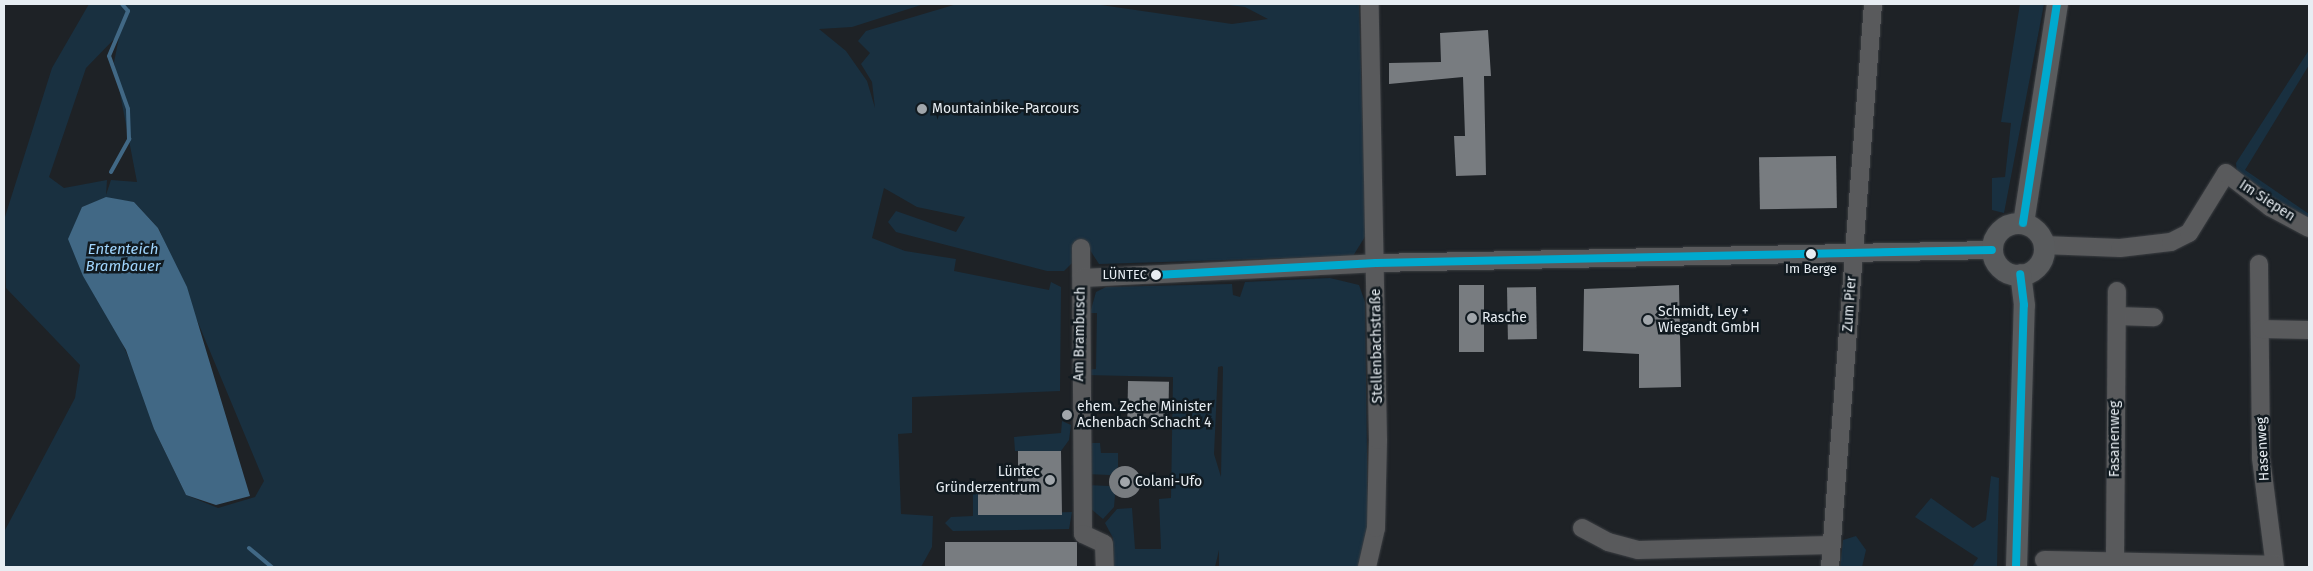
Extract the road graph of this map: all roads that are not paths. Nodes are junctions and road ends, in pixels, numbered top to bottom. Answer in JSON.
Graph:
{"nodes":[{"id":1,"x":1370,"y":4,"type":"edge"},
{"id":2,"x":1873,"y":4,"type":"edge"},
{"id":3,"x":2057,"y":4,"type":"edge"},
{"id":4,"x":2023,"y":223,"type":"junction"},
{"id":5,"x":2309,"y":228,"type":"edge"},
{"id":6,"x":2044,"y":245,"type":"junction"},
{"id":7,"x":1082,"y":248,"type":"dead end"},
{"id":8,"x":1992,"y":250,"type":"junction"},
{"id":9,"x":1853,"y":255,"type":"junction"},
{"id":10,"x":1376,"y":263,"type":"junction"},
{"id":11,"x":2259,"y":264,"type":"dead end"},
{"id":12,"x":2020,"y":274,"type":"junction"},
{"id":13,"x":1082,"y":278,"type":"junction"},
{"id":14,"x":2117,"y":290,"type":"dead end"},
{"id":15,"x":2117,"y":316,"type":"junction"},
{"id":16,"x":2154,"y":316,"type":"dead end"},
{"id":17,"x":2261,"y":329,"type":"junction"},
{"id":18,"x":2309,"y":330,"type":"edge"},
{"id":19,"x":1582,"y":528,"type":"dead end"},
{"id":20,"x":1831,"y":545,"type":"junction"},
{"id":21,"x":2044,"y":560,"type":"dead end"},
{"id":22,"x":2115,"y":561,"type":"junction"},
{"id":23,"x":2274,"y":566,"type":"edge"},
{"id":24,"x":1105,"y":567,"type":"edge"},
{"id":25,"x":1367,"y":567,"type":"edge"},
{"id":26,"x":1830,"y":567,"type":"edge"},
{"id":27,"x":2016,"y":567,"type":"edge"}],
"edges":[{"from":1,"to":10,"type":"street","name":"Stellenbachstraße"},
{"from":2,"to":9,"type":"street","name":"Zum Pier"},
{"from":3,"to":4,"type":"main road"},
{"from":4,"to":6,"type":"main road"},
{"from":4,"to":8,"type":"main road"},
{"from":5,"to":6,"type":"street","name":"Im Siepen"},
{"from":6,"to":12,"type":"main road"},
{"from":7,"to":13,"type":"street"},
{"from":8,"to":9,"type":"street","name":"Am Brambusch"},
{"from":8,"to":12,"type":"main road"},
{"from":9,"to":10,"type":"street","name":"Am Brambusch"},
{"from":9,"to":20,"type":"street","name":"Zum Pier"},
{"from":10,"to":13,"type":"street","name":"Am Brambusch"},
{"from":10,"to":25,"type":"street","name":"Stellenbachstraße"},
{"from":11,"to":17,"type":"street","name":"Hasenweg"},
{"from":12,"to":27,"type":"main road"},
{"from":13,"to":24,"type":"street","name":"Am Brambusch"},
{"from":14,"to":15,"type":"street","name":"Fasanenweg"},
{"from":15,"to":16,"type":"street"},
{"from":15,"to":22,"type":"street","name":"Fasanenweg"},
{"from":17,"to":18,"type":"street"},
{"from":17,"to":23,"type":"street","name":"Hasenweg"},
{"from":19,"to":20,"type":"street"},
{"from":20,"to":26,"type":"street","name":"Zum Pier"},
{"from":21,"to":22,"type":"street"},
{"from":22,"to":23,"type":"street"}]}
